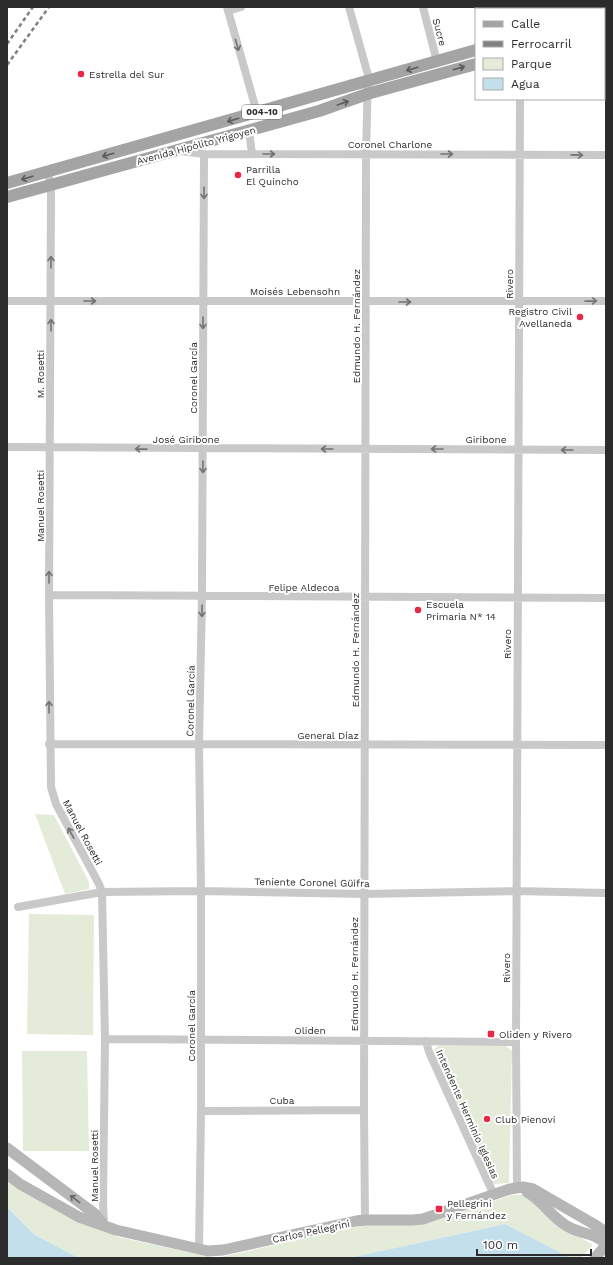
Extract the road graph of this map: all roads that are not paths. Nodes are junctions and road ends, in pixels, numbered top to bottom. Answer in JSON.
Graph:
{"nodes":[{"id":1,"x":242,"y":7,"type":"edge"},
{"id":2,"x":349,"y":7,"type":"edge"},
{"id":3,"x":422,"y":7,"type":"edge"},
{"id":4,"x":605,"y":7,"type":"edge"},
{"id":5,"x":227,"y":9,"type":"edge"},
{"id":6,"x":605,"y":12,"type":"edge"},
{"id":7,"x":475,"y":50,"type":"edge"},
{"id":8,"x":437,"y":62,"type":"junction"},
{"id":9,"x":475,"y":64,"type":"edge"},
{"id":10,"x":368,"y":81,"type":"junction"},
{"id":11,"x":368,"y":94,"type":"junction"},
{"id":12,"x":520,"y":100,"type":"edge"},
{"id":13,"x":256,"y":113,"type":"junction"},
{"id":14,"x":249,"y":130,"type":"junction"},
{"id":15,"x":174,"y":150,"type":"junction"},
{"id":16,"x":204,"y":154,"type":"junction"},
{"id":17,"x":252,"y":154,"type":"junction"},
{"id":18,"x":366,"y":154,"type":"junction"},
{"id":19,"x":520,"y":154,"type":"junction"},
{"id":20,"x":606,"y":155,"type":"edge"},
{"id":21,"x":47,"y":172,"type":"junction"},
{"id":22,"x":7,"y":183,"type":"edge"},
{"id":23,"x":51,"y":184,"type":"junction"},
{"id":24,"x":7,"y":197,"type":"edge"},
{"id":25,"x":7,"y":301,"type":"edge"},
{"id":26,"x":51,"y":301,"type":"junction"},
{"id":27,"x":203,"y":301,"type":"junction"},
{"id":28,"x":606,"y":301,"type":"edge"},
{"id":29,"x":366,"y":302,"type":"junction"},
{"id":30,"x":519,"y":302,"type":"junction"},
{"id":31,"x":7,"y":447,"type":"edge"},
{"id":32,"x":50,"y":448,"type":"junction"},
{"id":33,"x":203,"y":449,"type":"junction"},
{"id":34,"x":366,"y":449,"type":"junction"},
{"id":35,"x":518,"y":450,"type":"junction"},
{"id":36,"x":606,"y":450,"type":"edge"},
{"id":37,"x":49,"y":595,"type":"junction"},
{"id":38,"x":202,"y":596,"type":"junction"},
{"id":39,"x":365,"y":597,"type":"junction"},
{"id":40,"x":517,"y":598,"type":"junction"},
{"id":41,"x":606,"y":598,"type":"edge"},
{"id":42,"x":49,"y":744,"type":"junction"},
{"id":43,"x":199,"y":744,"type":"junction"},
{"id":44,"x":365,"y":745,"type":"junction"},
{"id":45,"x":517,"y":745,"type":"junction"},
{"id":46,"x":606,"y":746,"type":"edge"},
{"id":47,"x":201,"y":891,"type":"junction"},
{"id":48,"x":102,"y":892,"type":"junction"},
{"id":49,"x":517,"y":892,"type":"junction"},
{"id":50,"x":606,"y":893,"type":"edge"},
{"id":51,"x":364,"y":894,"type":"junction"},
{"id":52,"x":18,"y":907,"type":"dead end"},
{"id":53,"x":105,"y":1039,"type":"junction"},
{"id":54,"x":201,"y":1040,"type":"junction"},
{"id":55,"x":364,"y":1040,"type":"junction"},
{"id":56,"x":426,"y":1041,"type":"junction"},
{"id":57,"x":516,"y":1042,"type":"junction"},
{"id":58,"x":364,"y":1110,"type":"junction"},
{"id":59,"x":201,"y":1111,"type":"junction"},
{"id":60,"x":7,"y":1148,"type":"edge"},
{"id":61,"x":7,"y":1174,"type":"edge"},
{"id":62,"x":517,"y":1189,"type":"junction"},
{"id":63,"x":494,"y":1195,"type":"junction"},
{"id":64,"x":572,"y":1212,"type":"junction"},
{"id":65,"x":365,"y":1220,"type":"junction"},
{"id":66,"x":563,"y":1224,"type":"junction"},
{"id":67,"x":104,"y":1225,"type":"junction"},
{"id":68,"x":606,"y":1232,"type":"edge"},
{"id":69,"x":606,"y":1245,"type":"edge"},
{"id":70,"x":199,"y":1249,"type":"junction"},
{"id":71,"x":595,"y":1258,"type":"edge"}],
"edges":[{"from":1,"to":5,"type":"street"},
{"from":2,"to":10,"type":"street","name":"Edmundo H. Fernández"},
{"from":3,"to":8,"type":"street","name":"Sucre"},
{"from":4,"to":6,"type":"street"},
{"from":5,"to":13,"type":"street","one_way":true},
{"from":7,"to":8,"type":"main road","name":"Avenida Hipólito Yrigoyen","number":"004-10"},
{"from":8,"to":10,"type":"main road","name":"Avenida Hipólito Yrigoyen","number":"004-10","one_way":true},
{"from":11,"to":9,"type":"main road","name":"Avenida Hipólito Yrigoyen","number":"004-10","one_way":true},
{"from":10,"to":11,"type":"street","name":"Edmundo H. Fernández"},
{"from":10,"to":13,"type":"main road","name":"Avenida Hipólito Yrigoyen","number":"004-10"},
{"from":14,"to":11,"type":"main road","name":"Avenida Hipólito Yrigoyen","number":"004-10","one_way":true},
{"from":11,"to":18,"type":"street","name":"Edmundo H. Fernández"},
{"from":12,"to":19,"type":"street","name":"Rivero"},
{"from":13,"to":21,"type":"main road","name":"Avenida Hipólito Yrigoyen","number":"004-10","one_way":true},
{"from":14,"to":15,"type":"main road","name":"Avenida Hipólito Yrigoyen","number":"004-10"},
{"from":14,"to":17,"type":"street"},
{"from":15,"to":16,"type":"street","name":"Coronel Charlone"},
{"from":15,"to":23,"type":"main road","name":"Avenida Hipólito Yrigoyen","number":"004-10"},
{"from":16,"to":17,"type":"street","name":"Coronel Charlone"},
{"from":16,"to":27,"type":"street","name":"Coronel García","one_way":true},
{"from":17,"to":18,"type":"street","name":"Coronel Charlone","one_way":true},
{"from":18,"to":19,"type":"street","name":"Coronel Charlone","one_way":true},
{"from":18,"to":29,"type":"street","name":"Edmundo H. Fernández"},
{"from":19,"to":20,"type":"street","name":"Coronel Charlone","one_way":true},
{"from":19,"to":30,"type":"street","name":"Rivero"},
{"from":21,"to":22,"type":"main road","name":"Avenida Hipólito Yrigoyen","number":"004-10","one_way":true},
{"from":21,"to":23,"type":"street"},
{"from":23,"to":24,"type":"main road","name":"Avenida Hipólito Yrigoyen","number":"004-10"},
{"from":26,"to":23,"type":"street","one_way":true},
{"from":25,"to":26,"type":"street","name":"Moisés Lebensohn"},
{"from":26,"to":27,"type":"street","name":"Moisés Lebensohn","one_way":true},
{"from":32,"to":26,"type":"street","name":"M. Rosetti","one_way":true},
{"from":27,"to":29,"type":"street","name":"Moisés Lebensohn"},
{"from":27,"to":33,"type":"street","name":"Coronel García","one_way":true},
{"from":30,"to":28,"type":"street","name":"Moisés Lebensohn","one_way":true},
{"from":29,"to":30,"type":"street","name":"Moisés Lebensohn","one_way":true},
{"from":29,"to":34,"type":"street","name":"Edmundo H. Fernández"},
{"from":30,"to":35,"type":"street","name":"Rivero"},
{"from":31,"to":32,"type":"street","name":"José Giribone"},
{"from":33,"to":32,"type":"street","name":"José Giribone","one_way":true},
{"from":37,"to":32,"type":"street","name":"Manuel Rosetti","one_way":true},
{"from":34,"to":33,"type":"street","name":"José Giribone","one_way":true},
{"from":33,"to":38,"type":"street","name":"Coronel García","one_way":true},
{"from":35,"to":34,"type":"street","name":"Giribone","one_way":true},
{"from":34,"to":39,"type":"street","name":"Edmundo H. Fernández"},
{"from":36,"to":35,"type":"street","name":"Giribone","one_way":true},
{"from":35,"to":40,"type":"street","name":"Rivero"},
{"from":37,"to":38,"type":"street","name":"Felipe Aldecoa"},
{"from":42,"to":37,"type":"street","name":"Manuel Rosetti","one_way":true},
{"from":38,"to":39,"type":"street","name":"Felipe Aldecoa"},
{"from":38,"to":43,"type":"street","name":"Coronel García","one_way":true},
{"from":39,"to":40,"type":"street","name":"Felipe Aldecoa"},
{"from":39,"to":44,"type":"street","name":"Edmundo H. Fernández"},
{"from":40,"to":41,"type":"street","name":"Felipe Aldecoa"},
{"from":40,"to":45,"type":"street","name":"Rivero"},
{"from":42,"to":43,"type":"street","name":"General Díaz"},
{"from":48,"to":42,"type":"street","name":"Manuel Rosetti","one_way":true},
{"from":43,"to":44,"type":"street","name":"General Díaz"},
{"from":43,"to":47,"type":"street","name":"Coronel García"},
{"from":44,"to":45,"type":"street","name":"General Díaz"},
{"from":44,"to":51,"type":"street","name":"Edmundo H. Fernández"},
{"from":45,"to":46,"type":"street","name":"General Díaz"},
{"from":45,"to":49,"type":"street","name":"Rivero"},
{"from":47,"to":48,"type":"street","name":"Teniente Coronel Güifra"},
{"from":47,"to":51,"type":"street","name":"Teniente Coronel Güifra"},
{"from":47,"to":54,"type":"street","name":"Coronel García"},
{"from":48,"to":52,"type":"street","name":"Teniente Coronel Güifra"},
{"from":48,"to":53,"type":"street","name":"Manuel Rosetti"},
{"from":49,"to":50,"type":"street","name":"Teniente Coronel Güifra"},
{"from":49,"to":51,"type":"street","name":"Teniente Coronel Güifra"},
{"from":49,"to":57,"type":"street","name":"Rivero"},
{"from":51,"to":55,"type":"street","name":"Edmundo H. Fernández"},
{"from":53,"to":54,"type":"street","name":"Oliden"},
{"from":53,"to":67,"type":"street","name":"Manuel Rosetti"},
{"from":54,"to":55,"type":"street","name":"Oliden"},
{"from":54,"to":59,"type":"street","name":"Coronel García"},
{"from":55,"to":56,"type":"street","name":"Oliden"},
{"from":55,"to":58,"type":"street","name":"Edmundo H. Fernández"},
{"from":56,"to":57,"type":"street","name":"Oliden"},
{"from":56,"to":63,"type":"street","name":"Intendente Herminio Iglesias"},
{"from":57,"to":62,"type":"street","name":"Rivero"},
{"from":58,"to":59,"type":"street","name":"Cuba"},
{"from":58,"to":65,"type":"street","name":"Edmundo H. Fernández"},
{"from":59,"to":70,"type":"street","name":"Coronel García"},
{"from":67,"to":60,"type":"street","name":"Carlos Pellegrini","one_way":true},
{"from":61,"to":67,"type":"street","name":"Carlos Pellegrini"},
{"from":62,"to":63,"type":"street","name":"Carlos Pellegrini"},
{"from":62,"to":64,"type":"street","name":"Carlos Pellegrini"},
{"from":62,"to":66,"type":"street"},
{"from":63,"to":65,"type":"street","name":"Carlos Pellegrini"},
{"from":64,"to":66,"type":"street"},
{"from":64,"to":68,"type":"street","name":"Carlos Pellegrini"},
{"from":65,"to":70,"type":"street","name":"Carlos Pellegrini"},
{"from":66,"to":69,"type":"street"},
{"from":67,"to":70,"type":"street","name":"Carlos Pellegrini"},
{"from":69,"to":71,"type":"street"}]}
